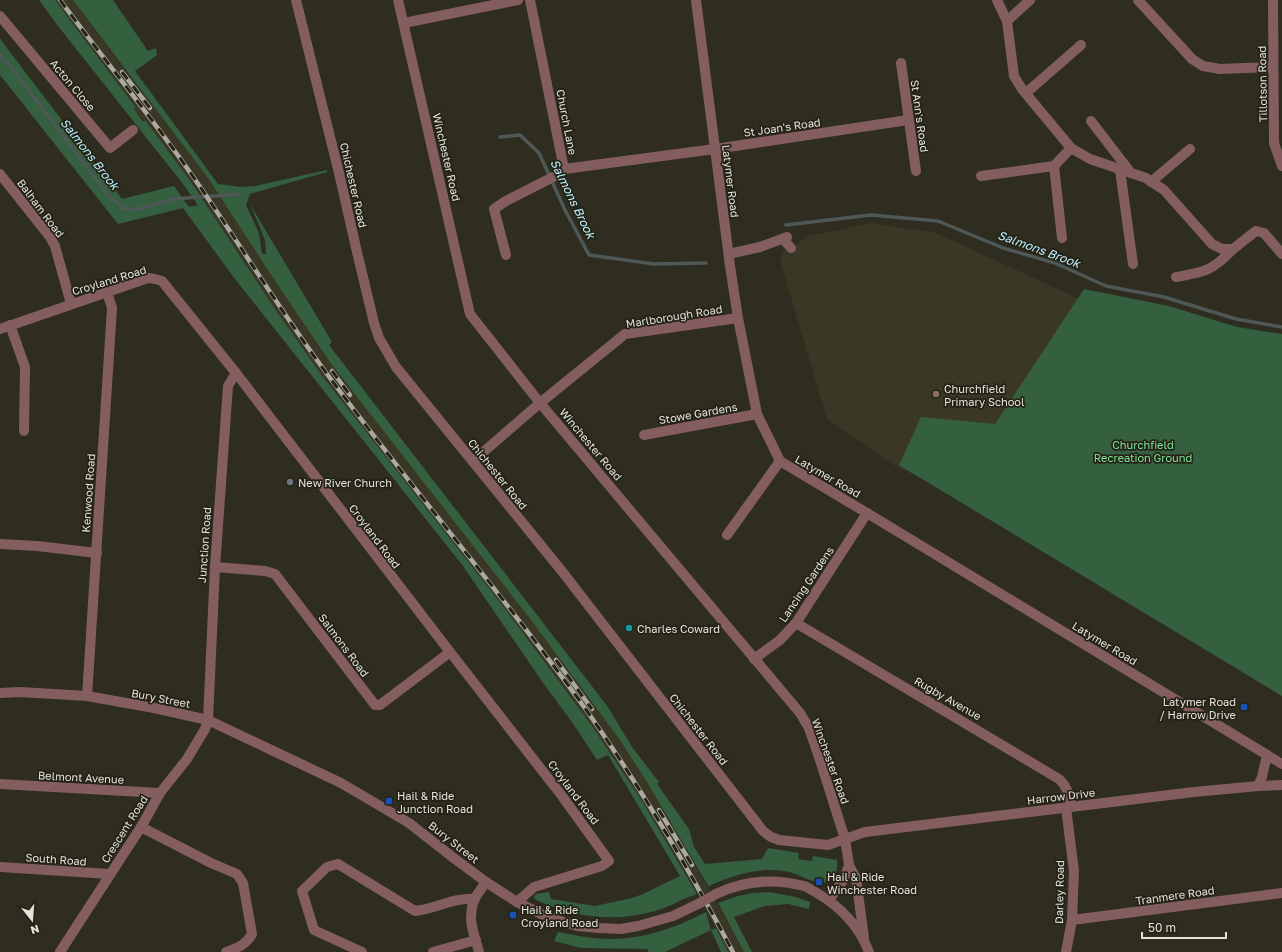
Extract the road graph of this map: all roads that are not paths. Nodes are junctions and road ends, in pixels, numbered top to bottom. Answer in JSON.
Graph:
{"nodes":[{"id":1,"x":296,"y":0,"type":"edge"},
{"id":2,"x":398,"y":0,"type":"edge"},
{"id":3,"x":518,"y":0,"type":"edge"},
{"id":4,"x":530,"y":0,"type":"edge"},
{"id":5,"x":696,"y":0,"type":"edge"},
{"id":6,"x":997,"y":0,"type":"edge"},
{"id":7,"x":1030,"y":0,"type":"edge"},
{"id":8,"x":1138,"y":0,"type":"edge"},
{"id":9,"x":1148,"y":0,"type":"edge"},
{"id":10,"x":1273,"y":0,"type":"edge"},
{"id":11,"x":1148,"y":11,"type":"junction"},
{"id":12,"x":0,"y":16,"type":"edge"},
{"id":13,"x":1007,"y":21,"type":"junction"},
{"id":14,"x":404,"y":23,"type":"junction"},
{"id":15,"x":1081,"y":45,"type":"dead end"},
{"id":16,"x":901,"y":63,"type":"dead end"},
{"id":17,"x":1273,"y":68,"type":"junction"},
{"id":18,"x":1026,"y":93,"type":"junction"},
{"id":19,"x":908,"y":120,"type":"junction"},
{"id":20,"x":1091,"y":121,"type":"dead end"},
{"id":21,"x":133,"y":130,"type":"dead end"},
{"id":22,"x":1071,"y":148,"type":"junction"},
{"id":23,"x":715,"y":149,"type":"junction"},
{"id":24,"x":1190,"y":149,"type":"dead end"},
{"id":25,"x":1054,"y":166,"type":"junction"},
{"id":26,"x":1282,"y":166,"type":"edge"},
{"id":27,"x":1120,"y":170,"type":"junction"},
{"id":28,"x":561,"y":172,"type":"junction"},
{"id":29,"x":916,"y":172,"type":"dead end"},
{"id":30,"x":0,"y":174,"type":"edge"},
{"id":31,"x":1130,"y":174,"type":"junction"},
{"id":32,"x":981,"y":176,"type":"dead end"},
{"id":33,"x":1151,"y":182,"type":"junction"},
{"id":34,"x":5,"y":188,"type":"edge"},
{"id":35,"x":1062,"y":238,"type":"dead end"},
{"id":36,"x":791,"y":248,"type":"dead end"},
{"id":37,"x":1233,"y":250,"type":"junction"},
{"id":38,"x":729,"y":254,"type":"junction"},
{"id":39,"x":1282,"y":254,"type":"edge"},
{"id":40,"x":506,"y":255,"type":"dead end"},
{"id":41,"x":1133,"y":264,"type":"dead end"},
{"id":42,"x":1176,"y":277,"type":"dead end"},
{"id":43,"x":107,"y":292,"type":"junction"},
{"id":44,"x":71,"y":304,"type":"junction"},
{"id":45,"x":738,"y":318,"type":"junction"},
{"id":46,"x":5,"y":327,"type":"edge"},
{"id":47,"x":236,"y":373,"type":"junction"},
{"id":48,"x":540,"y":403,"type":"junction"},
{"id":49,"x":757,"y":414,"type":"junction"},
{"id":50,"x":24,"y":431,"type":"dead end"},
{"id":51,"x":644,"y":434,"type":"dead end"},
{"id":52,"x":473,"y":461,"type":"junction"},
{"id":53,"x":780,"y":461,"type":"junction"},
{"id":54,"x":867,"y":513,"type":"junction"},
{"id":55,"x":727,"y":535,"type":"dead end"},
{"id":56,"x":0,"y":544,"type":"edge"},
{"id":57,"x":96,"y":553,"type":"junction"},
{"id":58,"x":214,"y":567,"type":"junction"},
{"id":59,"x":796,"y":623,"type":"junction"},
{"id":60,"x":450,"y":652,"type":"junction"},
{"id":61,"x":754,"y":659,"type":"junction"},
{"id":62,"x":0,"y":693,"type":"edge"},
{"id":63,"x":87,"y":696,"type":"junction"},
{"id":64,"x":208,"y":720,"type":"junction"},
{"id":65,"x":1267,"y":755,"type":"junction"},
{"id":66,"x":1282,"y":764,"type":"edge"},
{"id":67,"x":0,"y":784,"type":"edge"},
{"id":68,"x":1258,"y":786,"type":"junction"},
{"id":69,"x":1282,"y":786,"type":"edge"},
{"id":70,"x":160,"y":793,"type":"junction"},
{"id":71,"x":1069,"y":808,"type":"junction"},
{"id":72,"x":141,"y":827,"type":"junction"},
{"id":73,"x":844,"y":839,"type":"junction"},
{"id":74,"x":849,"y":865,"type":"junction"},
{"id":75,"x":0,"y":867,"type":"edge"},
{"id":76,"x":110,"y":874,"type":"junction"},
{"id":77,"x":486,"y":882,"type":"junction"},
{"id":78,"x":1282,"y":893,"type":"edge"},
{"id":79,"x":475,"y":899,"type":"junction"},
{"id":80,"x":829,"y":900,"type":"junction"},
{"id":81,"x":859,"y":900,"type":"junction"},
{"id":82,"x":517,"y":902,"type":"junction"},
{"id":83,"x":842,"y":910,"type":"junction"},
{"id":84,"x":1072,"y":920,"type":"junction"},
{"id":85,"x":864,"y":938,"type":"junction"},
{"id":86,"x":476,"y":940,"type":"junction"},
{"id":87,"x":60,"y":952,"type":"edge"},
{"id":88,"x":226,"y":952,"type":"edge"},
{"id":89,"x":362,"y":952,"type":"edge"},
{"id":90,"x":433,"y":952,"type":"edge"},
{"id":91,"x":479,"y":952,"type":"edge"},
{"id":92,"x":869,"y":952,"type":"edge"},
{"id":93,"x":1066,"y":952,"type":"edge"}],
"edges":[{"from":1,"to":52,"type":"street","name":"Chichester Road"},
{"from":2,"to":14,"type":"street","name":"Winchester Road"},
{"from":3,"to":14,"type":"street"},
{"from":4,"to":28,"type":"street","name":"Church Lane"},
{"from":5,"to":23,"type":"street","name":"Latymer Road"},
{"from":6,"to":13,"type":"street"},
{"from":7,"to":13,"type":"street"},
{"from":8,"to":11,"type":"street"},
{"from":9,"to":11,"type":"street"},
{"from":10,"to":17,"type":"street","name":"Tillotson Road"},
{"from":11,"to":17,"type":"street"},
{"from":12,"to":21,"type":"street","name":"Acton Close"},
{"from":13,"to":18,"type":"street"},
{"from":14,"to":48,"type":"street","name":"Winchester Road"},
{"from":15,"to":18,"type":"street"},
{"from":16,"to":19,"type":"street","name":"St Ann's Road"},
{"from":17,"to":26,"type":"street","name":"Tillotson Road"},
{"from":18,"to":22,"type":"street"},
{"from":19,"to":23,"type":"street","name":"St Joan's Road"},
{"from":19,"to":29,"type":"street","name":"St Ann's Road"},
{"from":20,"to":31,"type":"street"},
{"from":22,"to":25,"type":"street"},
{"from":22,"to":27,"type":"street"},
{"from":23,"to":28,"type":"street","name":"St Joan's Road"},
{"from":23,"to":38,"type":"street","name":"Latymer Road"},
{"from":24,"to":33,"type":"street"},
{"from":25,"to":32,"type":"street"},
{"from":25,"to":35,"type":"street"},
{"from":27,"to":31,"type":"street"},
{"from":27,"to":41,"type":"street"},
{"from":28,"to":40,"type":"street"},
{"from":30,"to":34,"type":"street","name":"Balham Road"},
{"from":31,"to":33,"type":"street"},
{"from":33,"to":37,"type":"street"},
{"from":34,"to":44,"type":"street","name":"Balham Road"},
{"from":36,"to":38,"type":"street"},
{"from":37,"to":39,"type":"street"},
{"from":37,"to":42,"type":"street"},
{"from":38,"to":45,"type":"street","name":"Latymer Road"},
{"from":43,"to":44,"type":"street","name":"Croyland Road"},
{"from":43,"to":47,"type":"street","name":"Croyland Road"},
{"from":43,"to":57,"type":"street","name":"Kenwood Road"},
{"from":44,"to":46,"type":"street","name":"Croyland Road"},
{"from":45,"to":48,"type":"street","name":"Marlborough Road"},
{"from":45,"to":49,"type":"street","name":"Latymer Road"},
{"from":46,"to":50,"type":"street"},
{"from":47,"to":58,"type":"street","name":"Junction Road"},
{"from":47,"to":60,"type":"street","name":"Croyland Road"},
{"from":48,"to":52,"type":"street","name":"Marlborough Road"},
{"from":48,"to":61,"type":"street","name":"Winchester Road"},
{"from":49,"to":51,"type":"street","name":"Stowe Gardens"},
{"from":49,"to":53,"type":"street","name":"Latymer Road"},
{"from":52,"to":73,"type":"street","name":"Chichester Road"},
{"from":53,"to":54,"type":"street","name":"Latymer Road"},
{"from":53,"to":55,"type":"street"},
{"from":54,"to":59,"type":"street","name":"Lancing Gardens"},
{"from":54,"to":65,"type":"street","name":"Latymer Road"},
{"from":56,"to":57,"type":"street"},
{"from":57,"to":63,"type":"street","name":"Kenwood Road"},
{"from":58,"to":60,"type":"street","name":"Salmons Road"},
{"from":58,"to":64,"type":"street","name":"Junction Road"},
{"from":59,"to":61,"type":"street","name":"Lancing Gardens"},
{"from":59,"to":71,"type":"street","name":"Rugby Avenue"},
{"from":60,"to":82,"type":"street","name":"Croyland Road"},
{"from":61,"to":73,"type":"street","name":"Winchester Road"},
{"from":62,"to":63,"type":"street","name":"Bury Street"},
{"from":63,"to":64,"type":"street","name":"Bury Street"},
{"from":64,"to":70,"type":"street","name":"Crescent Road"},
{"from":64,"to":77,"type":"street","name":"Bury Street"},
{"from":65,"to":66,"type":"street","name":"Latymer Road"},
{"from":65,"to":68,"type":"street"},
{"from":67,"to":70,"type":"street","name":"Belmont Avenue"},
{"from":68,"to":69,"type":"street","name":"Harrow Drive"},
{"from":68,"to":71,"type":"street","name":"Harrow Drive"},
{"from":70,"to":72,"type":"street","name":"Crescent Road"},
{"from":71,"to":73,"type":"street","name":"Harrow Drive"},
{"from":71,"to":84,"type":"street","name":"Darley Road"},
{"from":72,"to":76,"type":"street","name":"Crescent Road"},
{"from":72,"to":88,"type":"street"},
{"from":73,"to":74,"type":"street","name":"Winchester Road"},
{"from":74,"to":80,"type":"street"},
{"from":74,"to":81,"type":"street","name":"Winchester Road"},
{"from":75,"to":76,"type":"street","name":"South Road"},
{"from":76,"to":87,"type":"street","name":"Crescent Road"},
{"from":77,"to":79,"type":"street"},
{"from":77,"to":82,"type":"street","name":"Bury Street"},
{"from":78,"to":84,"type":"street","name":"Tranmere Road"},
{"from":79,"to":86,"type":"street"},
{"from":79,"to":89,"type":"street"},
{"from":80,"to":82,"type":"street","name":"Bury Street","bridge":true},
{"from":80,"to":83,"type":"street","name":"Bury Street"},
{"from":81,"to":83,"type":"street"},
{"from":81,"to":85,"type":"street","name":"Winchester Road"},
{"from":83,"to":85,"type":"street","name":"Bury Street"},
{"from":84,"to":93,"type":"street","name":"Darley Road"},
{"from":85,"to":92,"type":"street","name":"Bury Street"},
{"from":86,"to":90,"type":"street"},
{"from":86,"to":91,"type":"street"}]}
